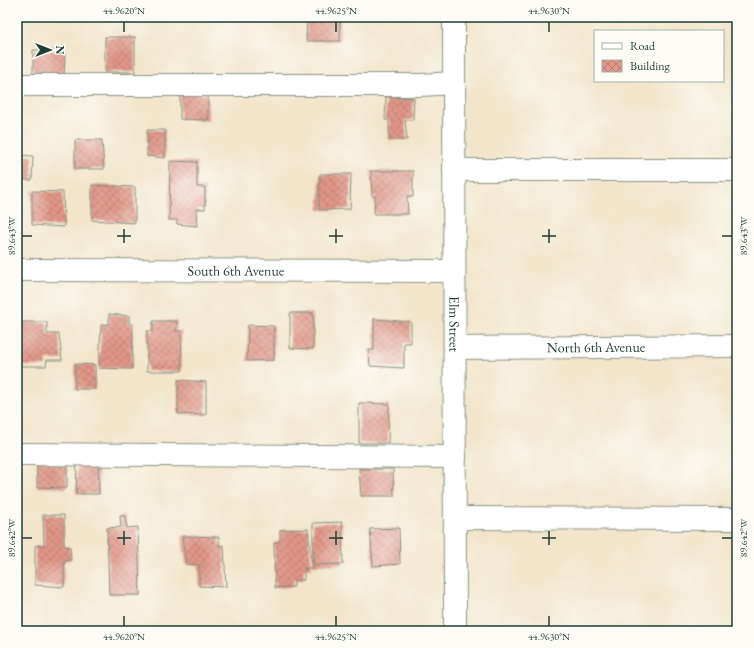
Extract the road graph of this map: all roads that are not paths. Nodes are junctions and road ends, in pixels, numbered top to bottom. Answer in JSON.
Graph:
{"nodes":[{"id":1,"x":454,"y":17,"type":"edge"},
{"id":2,"x":454,"y":83,"type":"junction"},
{"id":3,"x":17,"y":85,"type":"edge"},
{"id":4,"x":454,"y":170,"type":"junction"},
{"id":5,"x":737,"y":170,"type":"edge"},
{"id":6,"x":17,"y":270,"type":"edge"},
{"id":7,"x":454,"y":271,"type":"junction"},
{"id":8,"x":737,"y":346,"type":"edge"},
{"id":9,"x":455,"y":348,"type":"junction"},
{"id":10,"x":17,"y":454,"type":"edge"},
{"id":11,"x":455,"y":457,"type":"junction"},
{"id":12,"x":455,"y":518,"type":"junction"},
{"id":13,"x":737,"y":519,"type":"edge"},
{"id":14,"x":455,"y":631,"type":"edge"}],
"edges":[{"from":1,"to":2,"type":"street","name":"Elm Street"},
{"from":2,"to":3,"type":"street"},
{"from":2,"to":4,"type":"street","name":"Elm Street"},
{"from":4,"to":5,"type":"street"},
{"from":4,"to":7,"type":"street","name":"Elm Street"},
{"from":6,"to":7,"type":"street","name":"South 6th Avenue"},
{"from":7,"to":9,"type":"street","name":"Elm Street"},
{"from":8,"to":9,"type":"street","name":"North 6th Avenue"},
{"from":9,"to":11,"type":"street","name":"Elm Street"},
{"from":10,"to":11,"type":"street"},
{"from":11,"to":12,"type":"street","name":"Elm Street"},
{"from":12,"to":13,"type":"street"},
{"from":12,"to":14,"type":"street","name":"Elm Street"}]}
